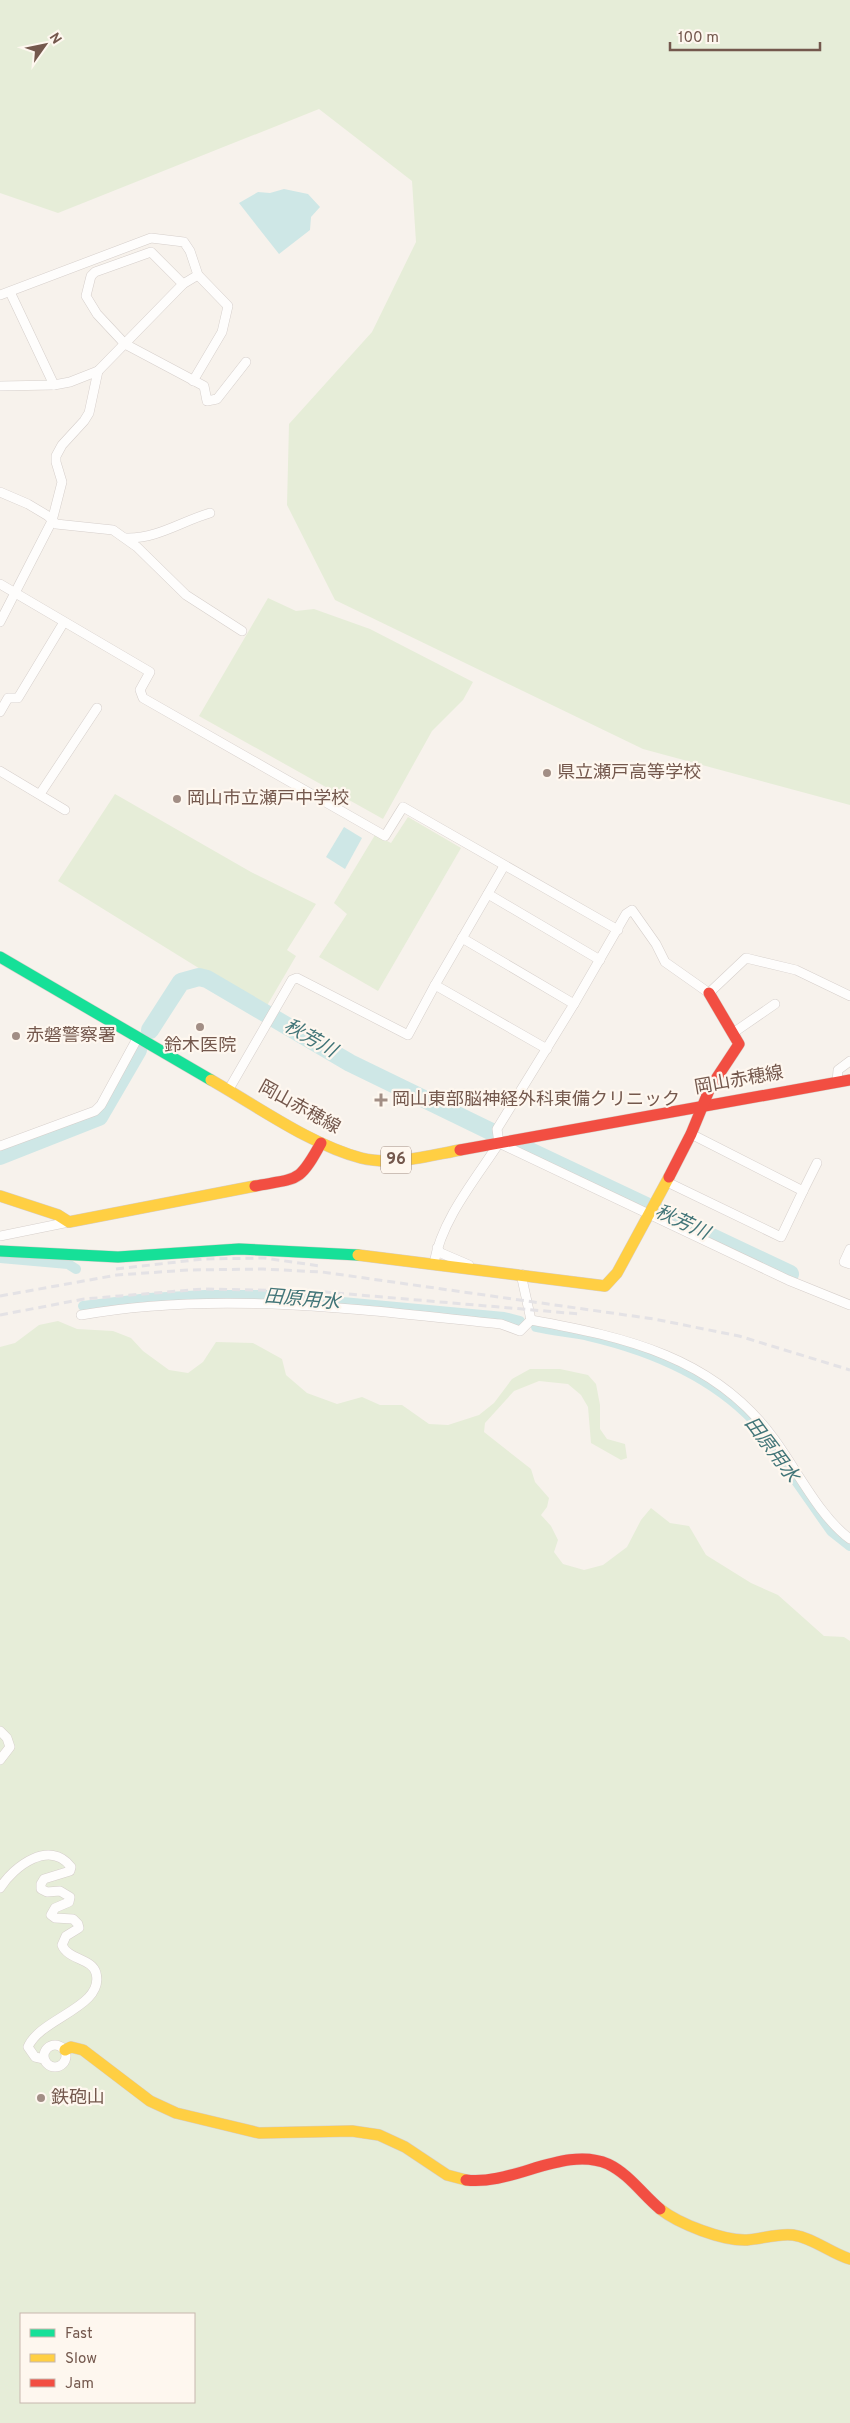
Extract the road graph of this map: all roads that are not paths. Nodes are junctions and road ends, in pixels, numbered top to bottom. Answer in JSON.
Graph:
{"nodes":[{"id":1,"x":198,"y":275,"type":"junction"},
{"id":2,"x":183,"y":284,"type":"junction"},
{"id":3,"x":10,"y":292,"type":"junction"},
{"id":4,"x":0,"y":295,"type":"edge"},
{"id":5,"x":125,"y":344,"type":"junction"},
{"id":6,"x":246,"y":362,"type":"dead end"},
{"id":7,"x":98,"y":371,"type":"junction"},
{"id":8,"x":193,"y":381,"type":"junction"},
{"id":9,"x":0,"y":386,"type":"edge"},
{"id":10,"x":54,"y":386,"type":"junction"},
{"id":11,"x":0,"y":492,"type":"edge"},
{"id":12,"x":210,"y":513,"type":"dead end"},
{"id":13,"x":52,"y":521,"type":"junction"},
{"id":14,"x":126,"y":538,"type":"junction"},
{"id":15,"x":0,"y":584,"type":"edge"},
{"id":16,"x":16,"y":594,"type":"junction"},
{"id":17,"x":0,"y":622,"type":"edge"},
{"id":18,"x":64,"y":622,"type":"junction"},
{"id":19,"x":242,"y":630,"type":"dead end"},
{"id":20,"x":97,"y":708,"type":"dead end"},
{"id":21,"x":0,"y":712,"type":"edge"},
{"id":22,"x":0,"y":771,"type":"edge"},
{"id":23,"x":40,"y":794,"type":"junction"},
{"id":24,"x":65,"y":810,"type":"dead end"},
{"id":25,"x":504,"y":866,"type":"junction"},
{"id":26,"x":488,"y":894,"type":"junction"},
{"id":27,"x":618,"y":930,"type":"junction"},
{"id":28,"x":462,"y":938,"type":"junction"},
{"id":29,"x":0,"y":957,"type":"edge"},
{"id":30,"x":600,"y":960,"type":"junction"},
{"id":31,"x":435,"y":985,"type":"junction"},
{"id":32,"x":709,"y":993,"type":"junction"},
{"id":33,"x":850,"y":996,"type":"edge"},
{"id":34,"x":574,"y":1004,"type":"junction"},
{"id":35,"x":775,"y":1004,"type":"dead end"},
{"id":36,"x":733,"y":1032,"type":"junction"},
{"id":37,"x":138,"y":1037,"type":"junction"},
{"id":38,"x":547,"y":1049,"type":"junction"},
{"id":39,"x":850,"y":1061,"type":"edge"},
{"id":40,"x":850,"y":1080,"type":"edge"},
{"id":41,"x":837,"y":1082,"type":"junction"},
{"id":42,"x":229,"y":1089,"type":"junction"},
{"id":43,"x":705,"y":1104,"type":"junction"},
{"id":44,"x":691,"y":1134,"type":"junction"},
{"id":45,"x":321,"y":1143,"type":"junction"},
{"id":46,"x":499,"y":1143,"type":"junction"},
{"id":47,"x":0,"y":1146,"type":"edge"},
{"id":48,"x":817,"y":1163,"type":"dead end"},
{"id":49,"x":667,"y":1182,"type":"junction"},
{"id":50,"x":803,"y":1190,"type":"junction"},
{"id":51,"x":0,"y":1196,"type":"edge"},
{"id":52,"x":648,"y":1214,"type":"junction"},
{"id":53,"x":68,"y":1222,"type":"junction"},
{"id":54,"x":0,"y":1236,"type":"edge"},
{"id":55,"x":437,"y":1248,"type":"junction"},
{"id":56,"x":850,"y":1249,"type":"edge"},
{"id":57,"x":0,"y":1251,"type":"edge"},
{"id":58,"x":434,"y":1263,"type":"junction"},
{"id":59,"x":850,"y":1264,"type":"edge"},
{"id":60,"x":474,"y":1268,"type":"junction"},
{"id":61,"x":521,"y":1274,"type":"junction"},
{"id":62,"x":850,"y":1305,"type":"edge"},
{"id":63,"x":81,"y":1315,"type":"dead end"},
{"id":64,"x":532,"y":1320,"type":"junction"},
{"id":65,"x":850,"y":1538,"type":"edge"},
{"id":66,"x":0,"y":1731,"type":"edge"},
{"id":67,"x":0,"y":1760,"type":"edge"},
{"id":68,"x":0,"y":1888,"type":"edge"},
{"id":69,"x":65,"y":2050,"type":"junction"},
{"id":70,"x":44,"y":2059,"type":"junction"},
{"id":71,"x":850,"y":2259,"type":"edge"}],
"edges":[{"from":1,"to":2,"type":"street"},
{"from":1,"to":3,"type":"street"},
{"from":1,"to":8,"type":"street"},
{"from":2,"to":5,"type":"street"},
{"from":2,"to":5,"type":"street"},
{"from":3,"to":4,"type":"street"},
{"from":3,"to":10,"type":"street"},
{"from":5,"to":7,"type":"street"},
{"from":5,"to":8,"type":"street"},
{"from":6,"to":8,"type":"street"},
{"from":7,"to":10,"type":"street"},
{"from":7,"to":13,"type":"street"},
{"from":9,"to":10,"type":"street"},
{"from":11,"to":13,"type":"street"},
{"from":12,"to":14,"type":"street"},
{"from":13,"to":14,"type":"street"},
{"from":13,"to":16,"type":"street"},
{"from":14,"to":19,"type":"street"},
{"from":15,"to":16,"type":"street"},
{"from":16,"to":17,"type":"street"},
{"from":16,"to":18,"type":"street"},
{"from":18,"to":21,"type":"street"},
{"from":18,"to":25,"type":"street"},
{"from":20,"to":23,"type":"street"},
{"from":22,"to":23,"type":"street"},
{"from":23,"to":24,"type":"street"},
{"from":25,"to":26,"type":"street"},
{"from":25,"to":27,"type":"street"},
{"from":26,"to":28,"type":"street"},
{"from":26,"to":30,"type":"street"},
{"from":27,"to":30,"type":"street"},
{"from":27,"to":32,"type":"street"},
{"from":28,"to":31,"type":"street"},
{"from":28,"to":34,"type":"street"},
{"from":29,"to":37,"type":"street","name":"岡山赤穂線","number":"96"},
{"from":30,"to":34,"type":"street"},
{"from":31,"to":38,"type":"street"},
{"from":31,"to":42,"type":"street"},
{"from":32,"to":33,"type":"street"},
{"from":32,"to":36,"type":"street"},
{"from":34,"to":38,"type":"street"},
{"from":35,"to":36,"type":"street"},
{"from":36,"to":43,"type":"street"},
{"from":37,"to":42,"type":"street","name":"岡山赤穂線","number":"96"},
{"from":37,"to":47,"type":"street"},
{"from":38,"to":46,"type":"street"},
{"from":39,"to":41,"type":"street"},
{"from":40,"to":41,"type":"street","name":"岡山赤穂線","number":"96"},
{"from":41,"to":43,"type":"street","name":"岡山赤穂線","number":"96"},
{"from":42,"to":45,"type":"street","name":"岡山赤穂線","number":"96"},
{"from":43,"to":44,"type":"street"},
{"from":43,"to":46,"type":"street","name":"岡山赤穂線","number":"96"},
{"from":44,"to":49,"type":"street"},
{"from":44,"to":50,"type":"street"},
{"from":45,"to":46,"type":"street","name":"岡山赤穂線","number":"96"},
{"from":45,"to":53,"type":"street"},
{"from":46,"to":52,"type":"street"},
{"from":46,"to":55,"type":"street"},
{"from":48,"to":50,"type":"street"},
{"from":49,"to":50,"type":"street"},
{"from":49,"to":52,"type":"street"},
{"from":51,"to":53,"type":"street"},
{"from":52,"to":61,"type":"street"},
{"from":52,"to":62,"type":"street"},
{"from":53,"to":54,"type":"street"},
{"from":55,"to":58,"type":"street"},
{"from":55,"to":60,"type":"street"},
{"from":56,"to":59,"type":"street"},
{"from":57,"to":58,"type":"street"},
{"from":58,"to":60,"type":"street"},
{"from":60,"to":61,"type":"street"},
{"from":61,"to":64,"type":"street"},
{"from":63,"to":64,"type":"street"},
{"from":64,"to":65,"type":"street"},
{"from":66,"to":67,"type":"street"},
{"from":68,"to":70,"type":"street"},
{"from":69,"to":70,"type":"street"},
{"from":69,"to":70,"type":"street"},
{"from":69,"to":71,"type":"street"}]}
